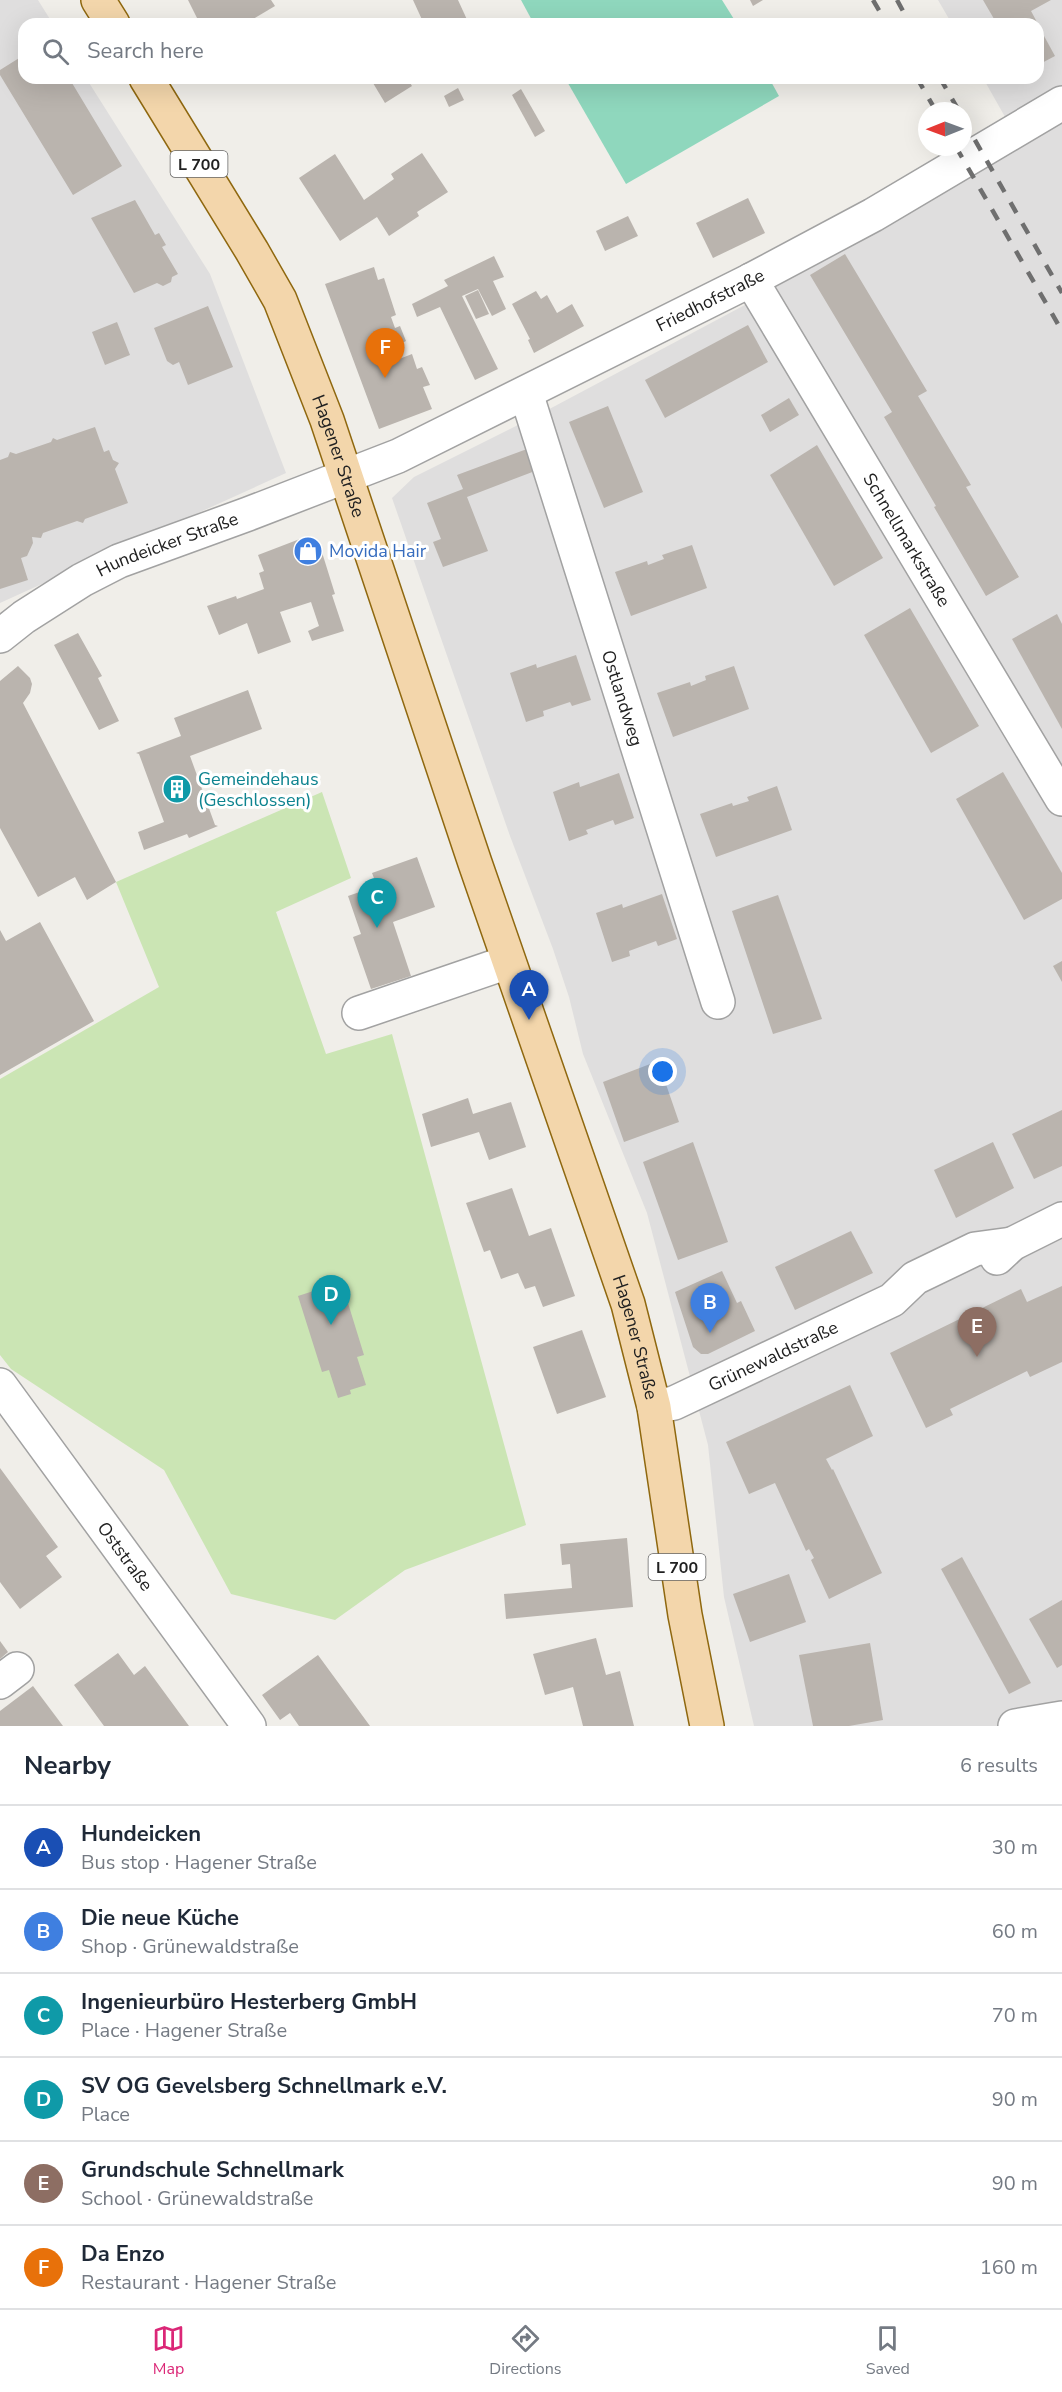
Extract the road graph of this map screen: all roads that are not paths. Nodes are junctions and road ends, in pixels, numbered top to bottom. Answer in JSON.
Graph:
{"nodes":[{"id":1,"x":98,"y":0,"type":"edge"},
{"id":2,"x":109,"y":18,"type":"edge"},
{"id":3,"x":150,"y":84,"type":"edge"},
{"id":4,"x":1062,"y":103,"type":"edge"},
{"id":5,"x":751,"y":280,"type":"junction"},
{"id":6,"x":526,"y":393,"type":"junction"},
{"id":7,"x":346,"y":476,"type":"junction"},
{"id":8,"x":0,"y":636,"type":"edge"},
{"id":9,"x":1062,"y":799,"type":"edge"},
{"id":10,"x":508,"y":962,"type":"junction"},
{"id":11,"x":718,"y":1002,"type":"dead end"},
{"id":12,"x":359,"y":1013,"type":"dead end"},
{"id":13,"x":1062,"y":1219,"type":"edge"},
{"id":14,"x":0,"y":1385,"type":"edge"},
{"id":15,"x":654,"y":1407,"type":"junction"},
{"id":16,"x":1062,"y":1718,"type":"edge"},
{"id":17,"x":249,"y":1726,"type":"edge"},
{"id":18,"x":707,"y":1726,"type":"edge"},
{"id":19,"x":1015,"y":1726,"type":"edge"}],
"edges":[{"from":1,"to":2,"type":"main road"},
{"from":3,"to":7,"type":"main road","name":"Hagener Straße","number":"L 700"},
{"from":4,"to":5,"type":"street","name":"Friedhofstraße"},
{"from":5,"to":6,"type":"street","name":"Friedhofstraße"},
{"from":5,"to":9,"type":"street","name":"Schnellmarkstraße"},
{"from":6,"to":7,"type":"street","name":"Friedhofstraße"},
{"from":6,"to":11,"type":"street","name":"Ostlandweg"},
{"from":7,"to":8,"type":"street","name":"Hundeicker Straße"},
{"from":7,"to":10,"type":"main road","name":"Hagener Straße","number":"L 700"},
{"from":10,"to":12,"type":"street"},
{"from":10,"to":15,"type":"main road","name":"Hagener Straße","number":"L 700"},
{"from":13,"to":15,"type":"street","name":"Grünewaldstraße"},
{"from":14,"to":17,"type":"street","name":"Oststraße"},
{"from":15,"to":18,"type":"main road","name":"Hagener Straße","number":"L 700"},
{"from":16,"to":19,"type":"street"}]}
